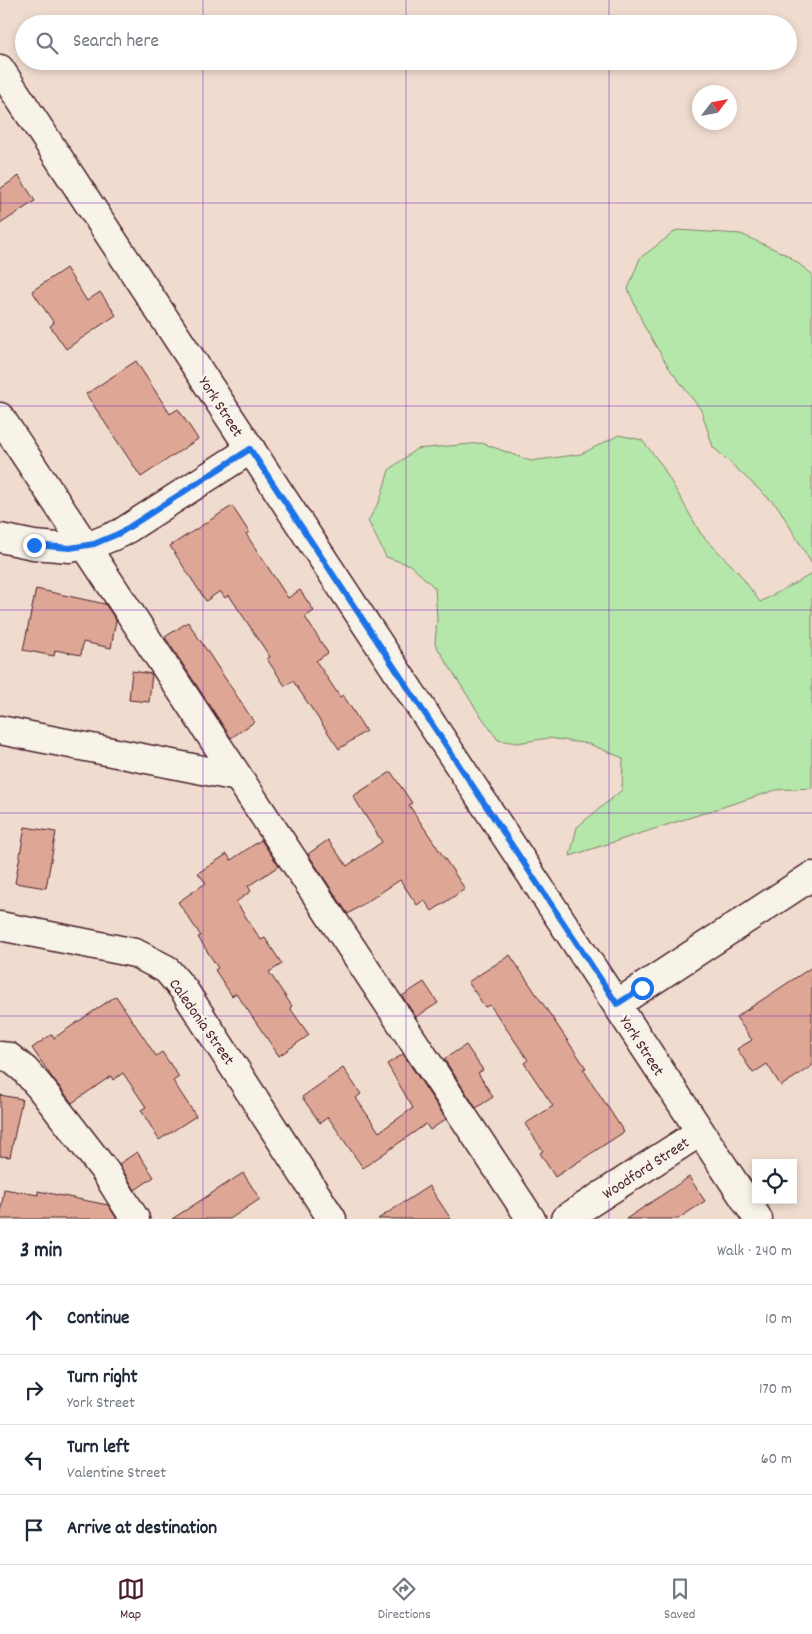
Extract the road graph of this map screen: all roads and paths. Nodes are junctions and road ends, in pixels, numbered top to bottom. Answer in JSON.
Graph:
{"nodes":[{"id":1,"x":0,"y":68,"type":"edge"},
{"id":2,"x":0,"y":417,"type":"edge"},
{"id":3,"x":250,"y":449,"type":"junction"},
{"id":4,"x":0,"y":538,"type":"edge"},
{"id":5,"x":84,"y":546,"type":"junction"},
{"id":6,"x":0,"y":730,"type":"edge"},
{"id":7,"x":238,"y":776,"type":"junction"},
{"id":8,"x":812,"y":876,"type":"edge"},
{"id":9,"x":0,"y":926,"type":"edge"},
{"id":10,"x":617,"y":1004,"type":"junction"},
{"id":11,"x":0,"y":1056,"type":"edge"},
{"id":12,"x":700,"y":1132,"type":"junction"},
{"id":13,"x":135,"y":1219,"type":"edge"},
{"id":14,"x":332,"y":1219,"type":"edge"},
{"id":15,"x":531,"y":1219,"type":"edge"},
{"id":16,"x":565,"y":1219,"type":"edge"},
{"id":17,"x":758,"y":1219,"type":"edge"}],
"edges":[{"from":1,"to":3,"type":"street","name":"York Street"},
{"from":2,"to":5,"type":"street"},
{"from":3,"to":5,"type":"street"},
{"from":3,"to":10,"type":"street","name":"York Street"},
{"from":4,"to":5,"type":"street"},
{"from":5,"to":7,"type":"street"},
{"from":6,"to":7,"type":"street"},
{"from":7,"to":15,"type":"street"},
{"from":8,"to":10,"type":"street"},
{"from":9,"to":14,"type":"street","name":"Caledonia Street"},
{"from":10,"to":12,"type":"street","name":"York Street"},
{"from":11,"to":13,"type":"street"},
{"from":12,"to":16,"type":"street","name":"Woodford Street"},
{"from":12,"to":17,"type":"street","name":"York Street"}]}
